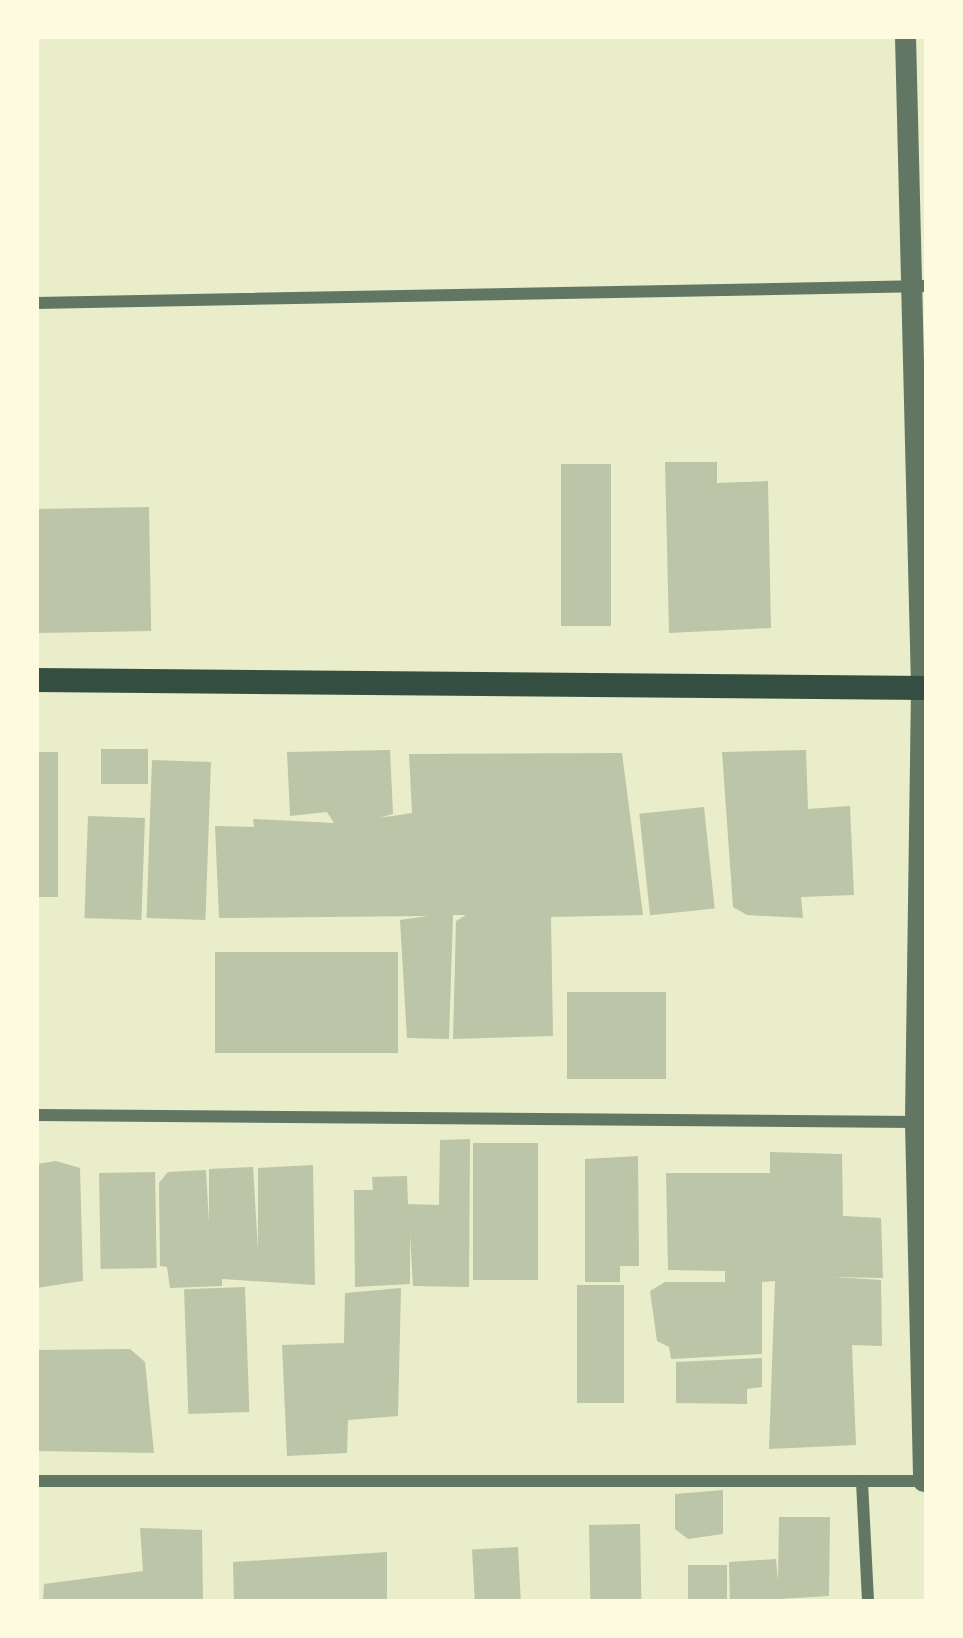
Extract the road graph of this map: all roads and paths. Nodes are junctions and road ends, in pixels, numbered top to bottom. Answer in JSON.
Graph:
{"nodes":[{"id":1,"x":905,"y":36,"type":"edge"},
{"id":2,"x":916,"y":286,"type":"edge"},
{"id":3,"x":36,"y":303,"type":"edge"},
{"id":4,"x":36,"y":680,"type":"edge"},
{"id":5,"x":924,"y":688,"type":"edge"},
{"id":6,"x":36,"y":1115,"type":"edge"},
{"id":7,"x":915,"y":1122,"type":"junction"},
{"id":8,"x":36,"y":1481,"type":"edge"},
{"id":9,"x":862,"y":1481,"type":"junction"},
{"id":10,"x":925,"y":1481,"type":"edge"},
{"id":11,"x":868,"y":1602,"type":"edge"}],
"edges":[{"from":1,"to":2,"type":"street"},
{"from":2,"to":3,"type":"street"},
{"from":2,"to":5,"type":"street"},
{"from":4,"to":5,"type":"main road"},
{"from":5,"to":7,"type":"street"},
{"from":6,"to":7,"type":"street"},
{"from":7,"to":10,"type":"street"},
{"from":8,"to":9,"type":"street"},
{"from":9,"to":10,"type":"street"},
{"from":9,"to":11,"type":"street"}]}
